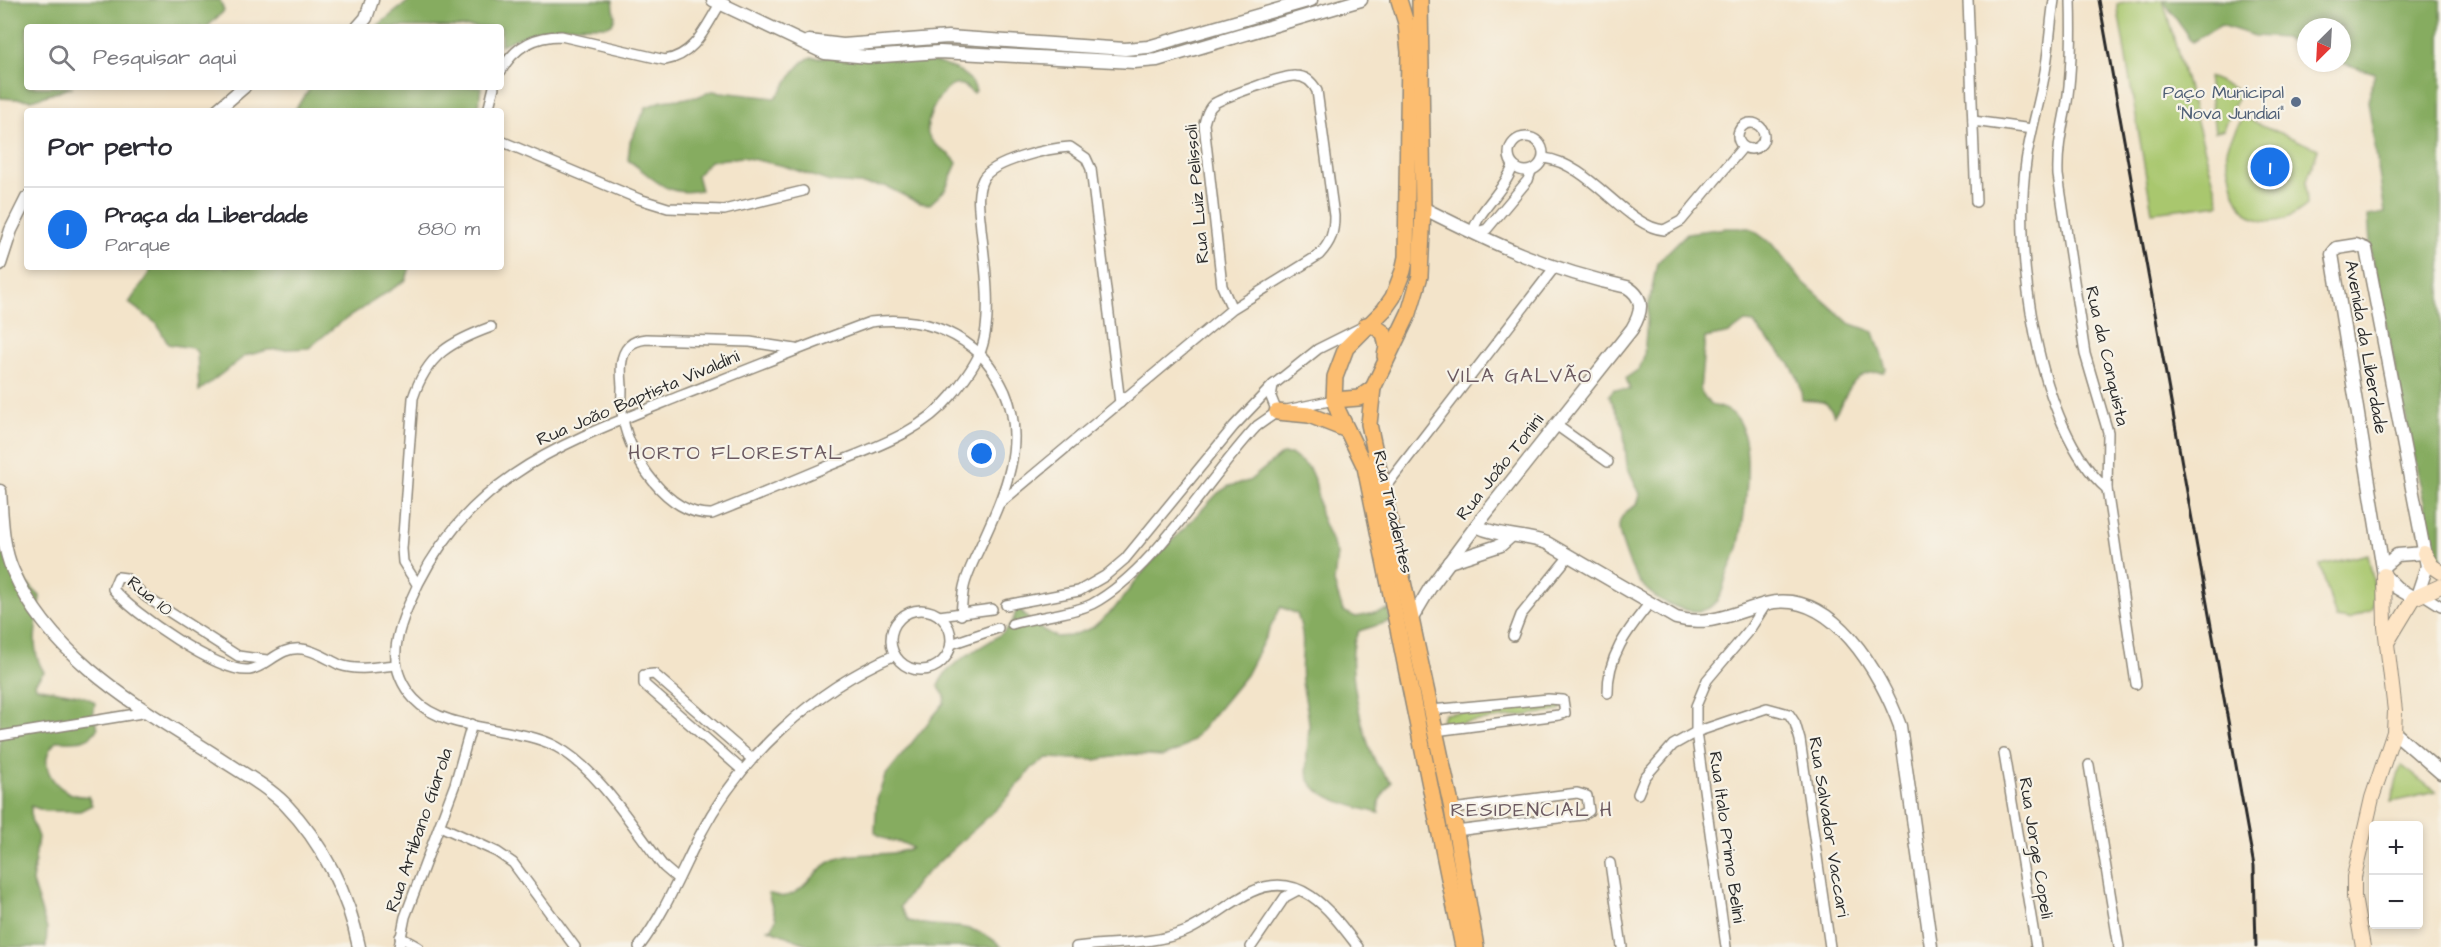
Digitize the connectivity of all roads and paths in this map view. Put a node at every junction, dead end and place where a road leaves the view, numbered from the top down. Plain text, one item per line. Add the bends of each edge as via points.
1 (372, 0) edge
2 (1311, 0) edge
3 (1361, 0) edge
4 (1399, 0) edge
5 (1968, 0) edge
6 (2054, 0) edge
7 (2071, 0) edge
8 (720, 1) edge
9 (1420, 1) edge
10 (361, 24) edge
11 (993, 39) junction
12 (799, 40) junction
13 (867, 43) junction
14 (1148, 47) junction
15 (906, 55) junction
16 (1016, 57) junction
17 (1114, 62) junction
18 (504, 67) edge
19 (240, 90) edge
20 (493, 90) edge
21 (220, 108) edge
22 (489, 108) edge
23 (1973, 121) junction
24 (2032, 129) junction
25 (504, 142) edge
26 (1743, 147) dead end
27 (1544, 158) junction
28 (1513, 166) junction
29 (1531, 171) junction
30 (803, 191) dead end
31 (1976, 202) dead end
32 (24, 204) edge
33 (1423, 208) junction
34 (1473, 233) junction
35 (0, 264) edge
36 (1554, 268) junction
37 (1232, 309) junction
38 (1366, 325) junction
39 (491, 327) dead end
40 (798, 349) junction
41 (980, 354) junction
42 (1383, 362) junction
43 (1273, 385) junction
44 (1373, 388) junction
45 (1334, 400) junction
46 (1120, 403) junction
47 (1277, 412) junction
48 (623, 419) junction
49 (1556, 425) junction
50 (1347, 430) junction
51 (1608, 462) dead end
52 (2107, 489) junction
53 (0, 491) edge
54 (1382, 491) junction
55 (1000, 504) junction
56 (1476, 526) junction
57 (1510, 537) junction
58 (2424, 553) junction
59 (1569, 556) junction
60 (1449, 562) junction
61 (2384, 571) junction
62 (2441, 572) edge
63 (417, 584) junction
64 (2441, 586) edge
65 (1404, 587) junction
66 (1430, 588) junction
67 (2418, 596) junction
68 (1649, 604) junction
69 (1766, 604) junction
70 (1006, 606) dead end
71 (2441, 606) edge
72 (992, 609) dead end
73 (962, 615) junction
74 (939, 616) junction
75 (1411, 620) junction
76 (1012, 624) dead end
77 (998, 628) dead end
78 (1513, 636) dead end
79 (2388, 641) junction
80 (951, 644) junction
81 (895, 655) junction
82 (238, 656) junction
83 (267, 660) junction
84 (395, 665) junction
85 (232, 669) junction
86 (2136, 684) dead end
87 (1608, 693) dead end
88 (1431, 710) junction
89 (148, 712) junction
90 (472, 724) junction
91 (1435, 731) junction
92 (1696, 732) junction
93 (2394, 732) junction
94 (0, 736) edge
95 (2004, 754) dead end
96 (752, 759) junction
97 (2089, 765) dead end
98 (742, 770) junction
99 (2441, 773) edge
100 (1638, 794) dead end
101 (1452, 809) junction
102 (440, 826) junction
103 (1456, 831) junction
104 (1610, 863) dead end
105 (678, 879) junction
106 (1298, 890) junction
107 (400, 942) edge
108 (359, 947) edge
109 (418, 947) edge
110 (575, 947) edge
111 (639, 947) edge
112 (1076, 947) edge
113 (1251, 947) edge
114 (1358, 947) edge
115 (1463, 947) edge
116 (1476, 947) edge
117 (1622, 947) edge
118 (1726, 947) edge
119 (1830, 947) edge
120 (1931, 947) edge
121 (2036, 947) edge
122 (2119, 947) edge
123 (2363, 947) edge

1 - 10 street
2 - 14 street
3 - 17 street via 1157,60
4 - 38 main road, Rua Tiradentes via 1409,52 1406,257 1393,297
5 - 23 street
6 - 24 street via 2045,74
7 - 52 street, Rua da Conquista via 2071,60 2057,148 2058,176 2085,354 2108,432
8 - 12 street
8 - 18 street via 690,50 679,57 665,60 546,36 517,49
9 - 33 main road, Rua Tiradentes
11 - 13 street via 948,37
11 - 14 street via 1107,48
11 - 16 street via 1002,51
12 - 13 street via 843,45
12 - 15 street via 825,53
13 - 15 street
14 - 17 street via 1129,60
15 - 16 street via 940,52
16 - 17 street
19 - 21 street
20 - 22 street
23 - 24 street
23 - 31 street
24 - 52 street via 2026,162 2023,232 2040,356 2052,397 2078,458
25 - 30 street via 668,208 724,210
26 - 27 street via 1681,221 1664,230 1647,225 1569,165
27 - 28 street via 1543,148 1536,140 1522,138 1513,143 1509,152
27 - 29 street
28 - 29 street
28 - 34 street via 1503,189 1474,223
29 - 34 street via 1528,180 1487,229
32 - 35 street
33 - 34 street, Rua João Tonini
33 - 42 main road, Rua Tiradentes via 1417,292
34 - 36 street, Rua João Tonini
36 - 49 street, Rua João Tonini via 1627,286 1635,291 1641,306 1632,328
36 - 54 street
37 - 37 street, Rua Luiz Pelissoli via 1319,255 1334,232 1317,92 1305,78 1295,76 1271,82 1216,103 1206,114 1222,286
37 - 46 street, Rua Luiz Pelissoli
38 - 42 main road via 1384,333 1387,347
38 - 43 street via 1318,349
38 - 45 main road, Rua Tiradentes via 1341,359
39 - 63 street via 440,352 419,379 413,398 402,549 403,562
40 - 41 street, Rua João Baptista Vivaldini via 870,322 893,319 943,329
40 - 48 street, Rua João Baptista Vivaldini
40 - 48 street via 750,342 636,341 628,346 621,366
41 - 46 street via 987,312 978,202 982,180 993,168 1013,160 1070,147 1086,158 1091,169
41 - 48 street via 949,399 912,430 712,514 692,512 651,478
41 - 55 street, Rua João Baptista Vivaldini via 1001,382 1014,411 1016,438
42 - 44 main road, Rua Tiradentes
43 - 47 street via 1271,397
43 - 70 street via 1125,558 1105,576 1079,591
44 - 45 main road via 1359,398
44 - 54 main road, Rua Tiradentes via 1369,424
45 - 47 street
45 - 50 main road, Rua Tiradentes
46 - 55 street, Rua Luiz Pelissoli
47 - 50 main road via 1309,415
47 - 76 street via 1245,438 1140,567 1118,588 1090,605
48 - 63 street, Rua João Baptista Vivaldini via 560,446 498,484 463,516
49 - 51 street
49 - 56 street, Rua João Tonini
50 - 115 main road, Rua Tiradentes via 1365,467
52 - 86 street, Rua da Conquista
53 - 89 street via 5,547 30,601 81,664
54 - 65 main road, Rua Tiradentes
55 - 73 street, Rua João Baptista Vivaldini via 963,588
56 - 57 street
56 - 60 street, Rua João Tonini
57 - 59 street via 1533,538
57 - 60 street via 1501,545
58 - 61 street via 2397,555
58 - 61 street, Avenida da Liberdade via 2366,249 2356,245 2337,248 2332,254
58 - 62 main road
58 - 67 street via 2426,573
59 - 68 street
59 - 78 street via 1521,615
60 - 66 street, Rua João Tonini
61 - 67 street via 2397,588
61 - 79 main road
63 - 84 street, Rua João Baptista Vivaldini via 397,632
64 - 67 main road
65 - 66 street
65 - 75 main road, Rua Tiradentes
66 - 75 street, Rua João Tonini
67 - 71 street
67 - 79 main road
68 - 69 street via 1691,622 1710,622
68 - 87 street via 1615,653 1608,671
69 - 92 street, Rua Ítalo Primo Belini via 1707,680 1696,706
69 - 120 street via 1790,601 1821,613 1837,625 1889,698 1900,726
72 - 73 street
73 - 74 street
74 - 80 street via 951,634
74 - 81 street via 920,611 901,618 893,628 891,642
75 - 88 main road, Rua Tiradentes
77 - 80 street
79 - 93 main road
80 - 81 street via 943,661 927,670 908,667
81 - 96 street via 863,669 826,693
82 - 83 street, Rua 10
82 - 85 street
82 - 85 street, Rua 10 via 146,597 126,578 118,577 114,582 113,589 136,610
83 - 84 street, Rua 10 via 288,650 303,649 343,666 361,669
83 - 85 street, Rua 10 via 258,668
84 - 90 street, Rua João Baptista Vivaldini via 404,687 417,702
88 - 91 main road, Rua Tiradentes
88 - 91 street via 1548,699 1563,700 1566,705 1565,712 1559,715
89 - 94 street
89 - 108 street via 285,803 331,868 353,918
90 - 102 street, Rua Artibano Giarola
90 - 105 street, Rua João Baptista Vivaldini via 531,736 575,759
91 - 101 main road, Rua Tiradentes
92 - 100 street via 1673,745 1645,777
92 - 118 street, Rua Ítalo Primo Belini
92 - 119 street, Rua Salvador Vaccari via 1767,708 1789,714 1796,723
93 - 99 street
93 - 123 main road via 2372,798 2354,877
95 - 121 street, Rua Jorge Copeli
96 - 98 street
96 - 98 street via 654,674 644,675 644,684
97 - 122 street
98 - 105 street via 701,832
101 - 103 main road, Rua Tiradentes
101 - 103 street via 1577,793 1587,796 1588,801 1589,811 1582,815
102 - 107 street, Rua Artibano Giarola
102 - 110 street via 513,863
103 - 116 main road, Rua Tiradentes
104 - 117 street
105 - 111 street
106 - 112 street via 1264,887 1186,931 1166,938
106 - 113 street via 1285,897
106 - 114 street via 1318,898
107 - 109 street

